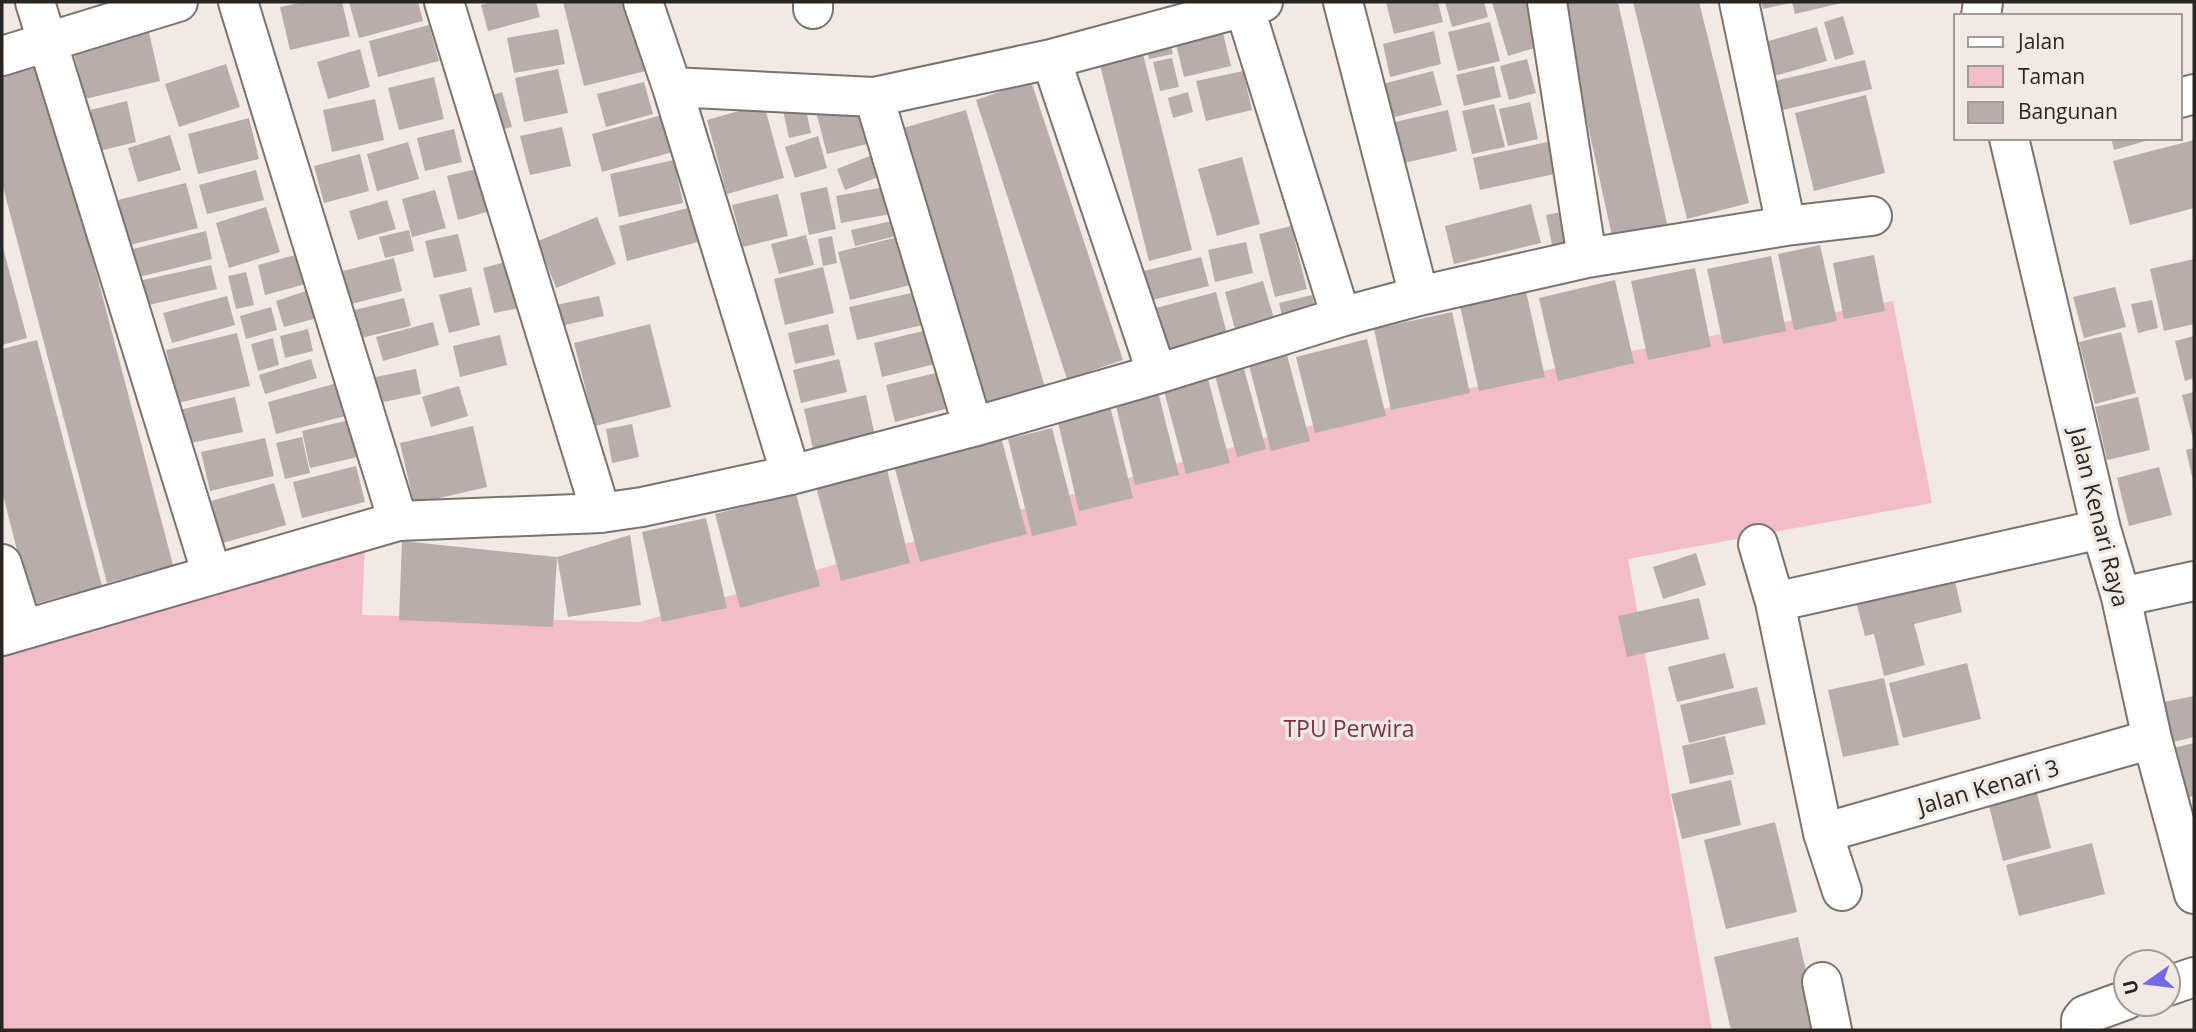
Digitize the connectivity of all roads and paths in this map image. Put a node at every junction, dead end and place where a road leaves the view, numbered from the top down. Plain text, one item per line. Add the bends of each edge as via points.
1 (12, 2) edge
2 (35, 2) edge
3 (178, 2) edge
4 (238, 2) edge
5 (444, 2) edge
6 (643, 2) edge
7 (1343, 2) edge
8 (1547, 2) edge
9 (1739, 2) edge
10 (1254, 4) edge
11 (2, 5) edge
12 (48, 41) junction
13 (2, 56) edge
14 (1051, 59) junction
15 (672, 87) junction
16 (874, 97) junction
17 (2009, 140) edge
18 (1872, 216) dead end
19 (1786, 226) junction
20 (1587, 258) junction
21 (1419, 296) junction
22 (1341, 317) junction
23 (1157, 374) junction
24 (973, 427) junction
25 (791, 475) junction
26 (601, 513) junction
27 (398, 521) junction
28 (2101, 529) junction
29 (1758, 544) dead end
30 (2, 564) edge
31 (212, 575) junction
32 (2194, 581) edge
33 (2121, 597) junction
34 (1775, 601) junction
35 (13, 633) edge
36 (2152, 739) junction
37 (1824, 833) junction
38 (1842, 891) dead end
39 (2194, 894) edge
40 (1822, 982) dead end
41 (2112, 1005) edge
42 (1832, 1030) edge
43 (2081, 1030) edge

1 - 11 street
2 - 12 street
3 - 12 street
4 - 27 street
5 - 26 street
6 - 15 street
7 - 21 street
8 - 20 street
9 - 19 street
10 - 14 street
10 - 22 street
12 - 13 street
12 - 31 street
14 - 16 street
14 - 23 street
15 - 16 street
15 - 25 street
16 - 24 street
17 - 28 street, Jalan Kenari Raya
18 - 19 street
19 - 20 street
20 - 21 street
21 - 22 street
22 - 23 street
23 - 24 street
24 - 25 street
25 - 26 street
26 - 27 street
27 - 31 street
28 - 33 street, Jalan Kenari Raya
28 - 34 street
29 - 34 street
30 - 35 street
31 - 35 street
32 - 33 street
33 - 36 street, Jalan Kenari Raya
34 - 37 street
36 - 37 street, Jalan Kenari 3
36 - 39 street, Jalan Kenari Raya
37 - 38 street
40 - 42 street
41 - 43 street via 2084,1015

